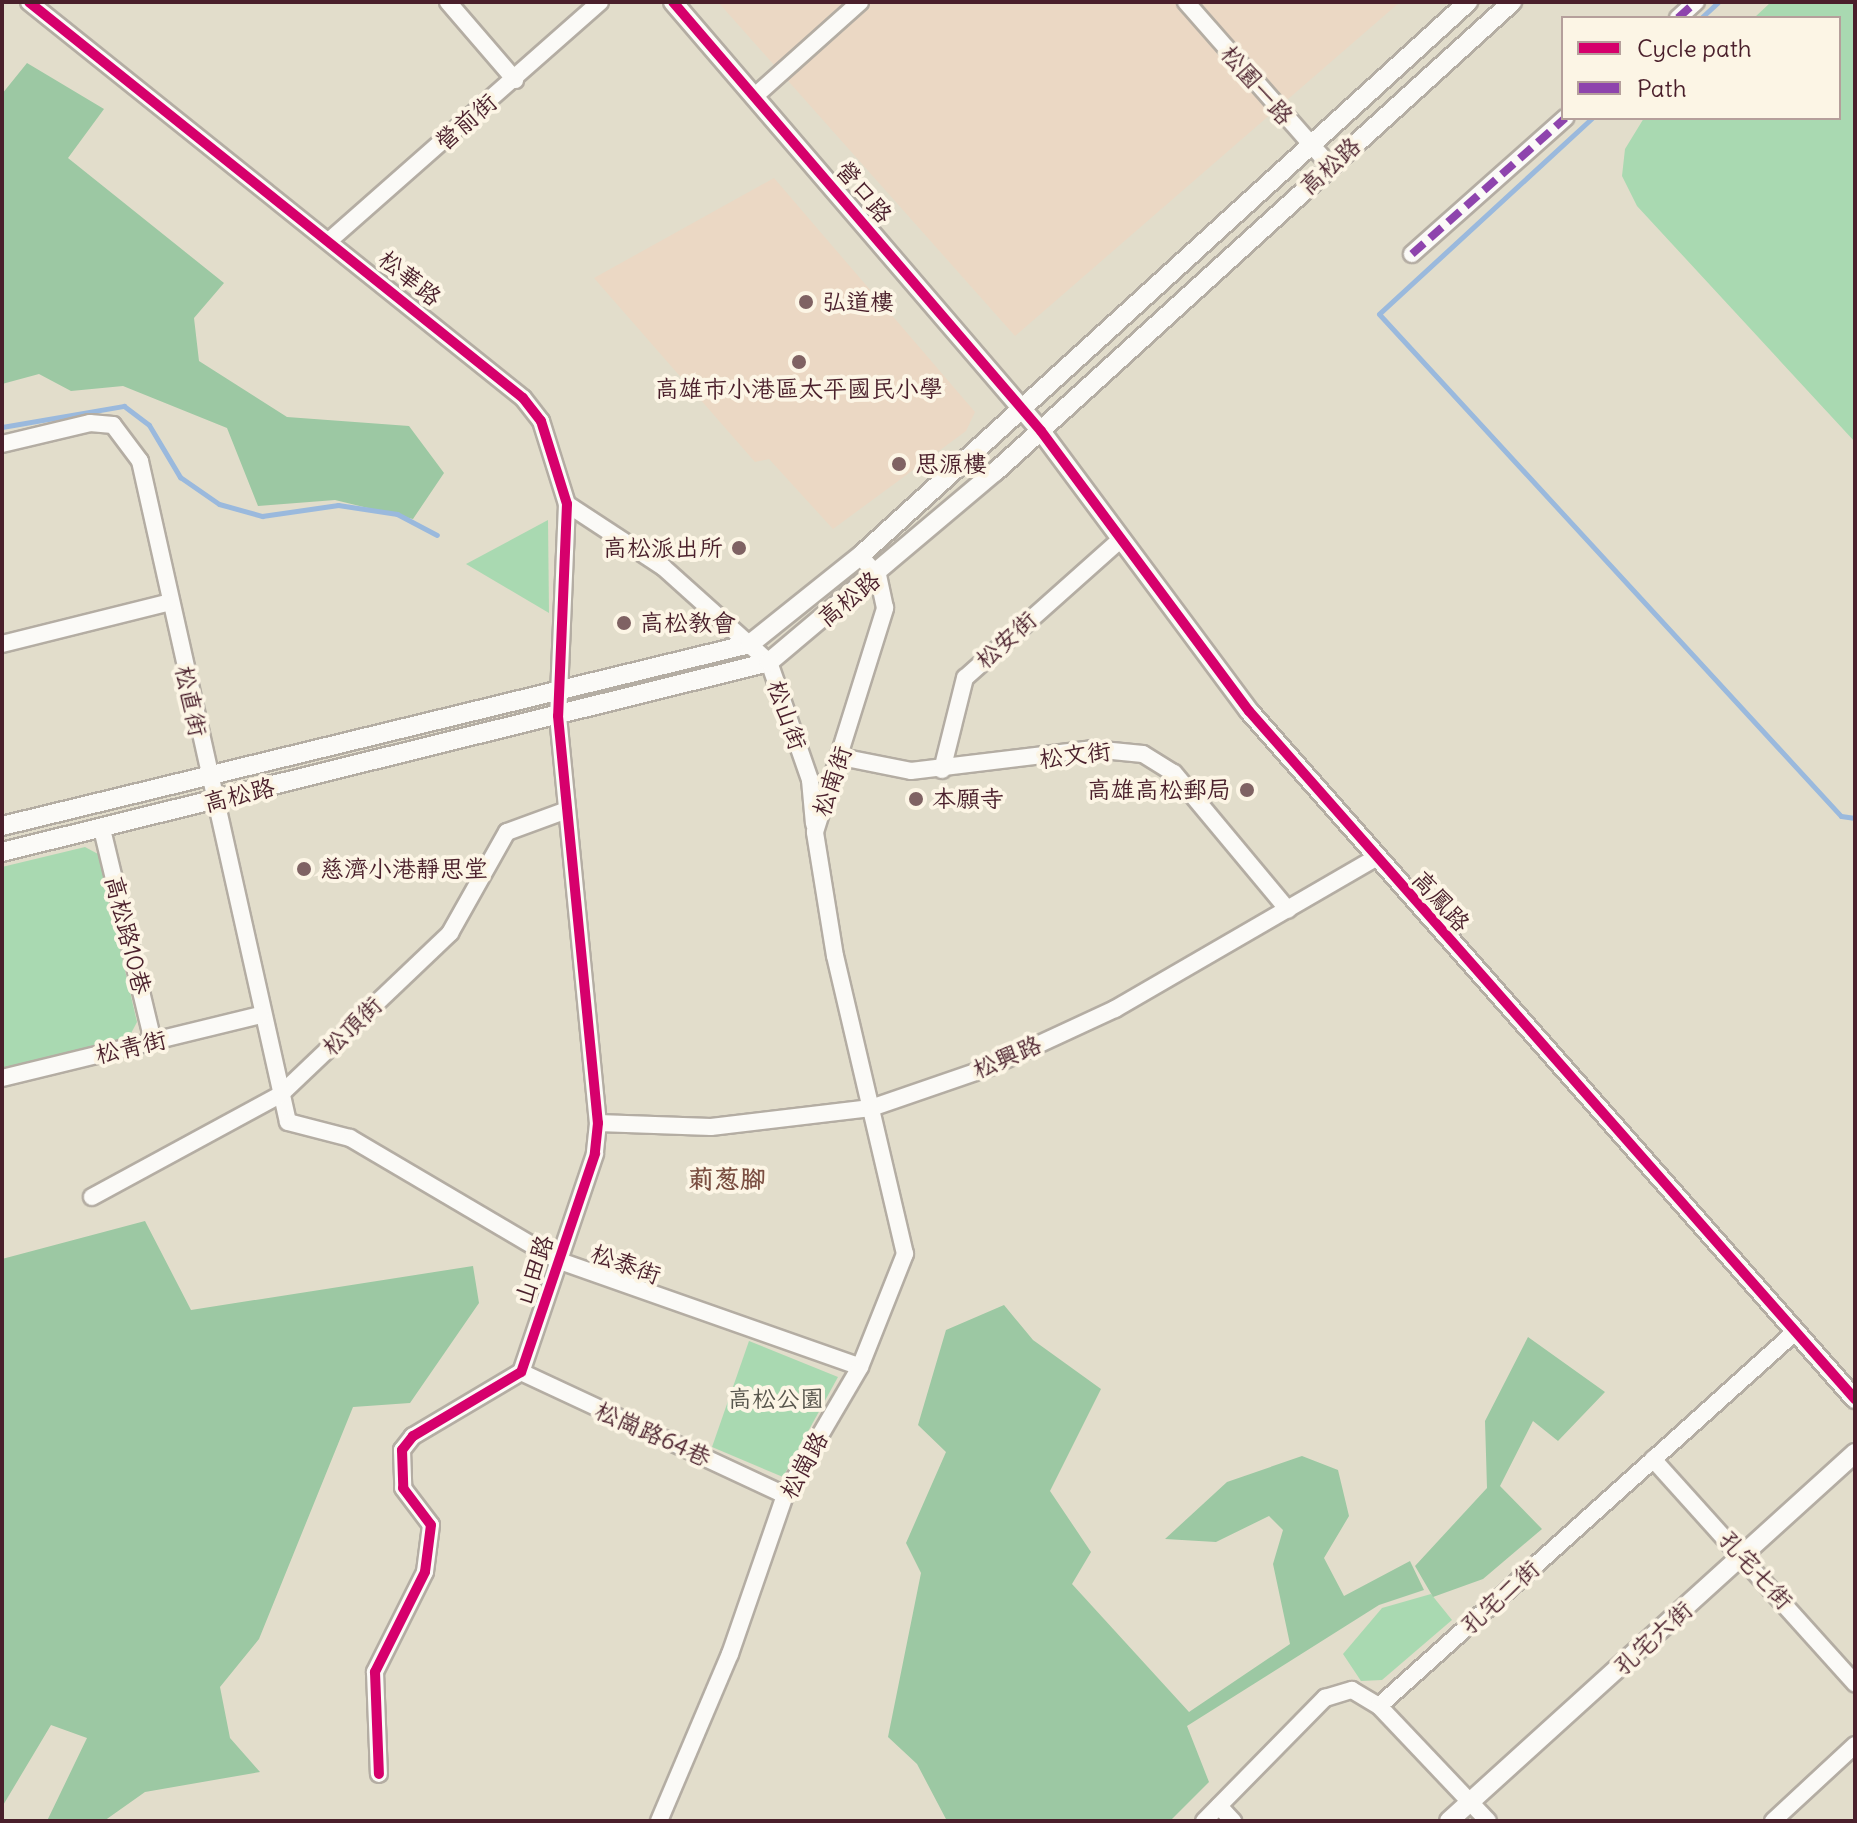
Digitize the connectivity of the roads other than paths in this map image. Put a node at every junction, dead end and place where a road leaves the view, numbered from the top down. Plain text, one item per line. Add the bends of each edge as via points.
1 (29, 2) edge
2 (448, 2) edge
3 (600, 2) edge
4 (673, 2) edge
5 (860, 2) edge
6 (1186, 2) edge
7 (1468, 2) edge
8 (1512, 2) edge
9 (1696, 2) edge
10 (1680, 16) edge
11 (515, 80) junction
12 (755, 96) junction
13 (1563, 120) edge
14 (1312, 145) junction
15 (1330, 166) junction
16 (330, 240) junction
17 (1412, 254) dead end
18 (1023, 409) junction
19 (1041, 431) junction
20 (2, 444) edge
21 (567, 504) junction
22 (1119, 541) junction
23 (860, 556) junction
24 (878, 576) junction
25 (170, 602) junction
26 (2, 644) edge
27 (750, 644) junction
28 (769, 662) junction
29 (557, 694) junction
30 (558, 716) junction
31 (841, 757) junction
32 (942, 770) junction
33 (207, 777) junction
34 (212, 802) junction
35 (564, 811) junction
36 (2, 826) edge
37 (102, 829) junction
38 (815, 832) junction
39 (2, 852) edge
40 (1375, 858) junction
41 (1288, 910) junction
42 (260, 1015) junction
43 (153, 1042) junction
44 (2, 1078) edge
45 (280, 1095) junction
46 (871, 1108) junction
47 (598, 1123) junction
48 (92, 1197) dead end
49 (557, 1260) junction
50 (1795, 1332) junction
51 (860, 1367) junction
52 (521, 1372) junction
53 (1855, 1399) edge
54 (1855, 1453) edge
55 (1653, 1459) junction
56 (785, 1495) junction
57 (1744, 1555) junction
58 (1855, 1683) edge
59 (1379, 1706) junction
60 (1855, 1745) edge
61 (379, 1774) dead end
62 (1471, 1802) junction
63 (1219, 1806) junction
64 (660, 1820) edge
65 (1204, 1821) edge
66 (1233, 1821) edge
67 (1449, 1821) edge
68 (1488, 1821) edge
69 (1773, 1821) edge

1 - 16 street, 松華路
2 - 11 street
3 - 11 street, 營前街
4 - 12 street, 營口路
5 - 12 street
6 - 14 street, 松園一路
7 - 14 street, 高松路
8 - 15 street, 高松路
9 - 10 street
11 - 16 street, 營前街
12 - 18 street, 營口路
13 - 17 street
14 - 15 street, 松園一路
14 - 18 street, 高松路
15 - 19 street, 高松路
16 - 21 street, 松華路 via 523,398 541,421
18 - 19 street, 高鳳路
18 - 23 street, 高松路
19 - 22 street, 高鳳路
19 - 24 street, 高松路
20 - 25 street, 松直街 via 113,425 140,461
21 - 27 street, 松山街 via 663,567
21 - 29 street, 松華路
22 - 32 street, 松安街 via 965,678
22 - 40 street, 高鳳路 via 1195,644
23 - 24 street
23 - 27 street, 高松路
24 - 28 street, 高松路
24 - 31 street, 松南街 via 885,608
25 - 26 street
25 - 33 street, 松直街
27 - 28 street, 松山街
27 - 29 street, 高松路
28 - 30 street, 高松路
28 - 38 street, 松山街 via 810,780
29 - 30 street, 山田路
29 - 33 street, 高松路
30 - 34 street, 高松路
30 - 35 street, 山田路
31 - 32 street, 松文街
31 - 38 street, 松南街
32 - 41 street, 松文街 via 1092,749 1159,759
33 - 34 street, 松直街
33 - 36 street, 高松路
34 - 37 street, 高松路
34 - 42 street, 松直街
35 - 45 street, 松頂街 via 507,832 450,933
35 - 47 street, 山田路
37 - 39 street, 高松路
37 - 43 street, 高松路10巷
38 - 46 street, 松南街
40 - 41 street, 松興路
40 - 50 street, 高鳳路
41 - 46 street, 松興路 via 1115,1009 990,1067
42 - 43 street, 松青街
42 - 45 street, 松直街
43 - 44 street, 松青街
45 - 48 street, 松頂街
45 - 49 street, 松泰街 via 288,1122 350,1138
46 - 47 street, 松興路 via 711,1127
46 - 51 street, 松崗路 via 905,1254
47 - 49 street, 山田路 via 588,1179
49 - 51 street, 松泰街
49 - 52 street, 山田路
50 - 53 street, 高鳳路
50 - 55 street, 孔宅二街
51 - 56 street, 松崗路
52 - 56 street, 松崗路64巷
52 - 61 street via 413,1436 402,1450 403,1488 431,1525 425,1572 375,1672
54 - 57 street, 孔宅六街
55 - 57 street, 孔宅七街
55 - 59 street, 孔宅二街
56 - 64 street, 松崗路 via 730,1654
57 - 58 street, 孔宅七街
57 - 62 street, 孔宅六街
59 - 62 street
59 - 63 street via 1352,1690 1325,1698
60 - 69 street
62 - 67 street, 孔宅六街
62 - 68 street
63 - 65 street
63 - 66 street

